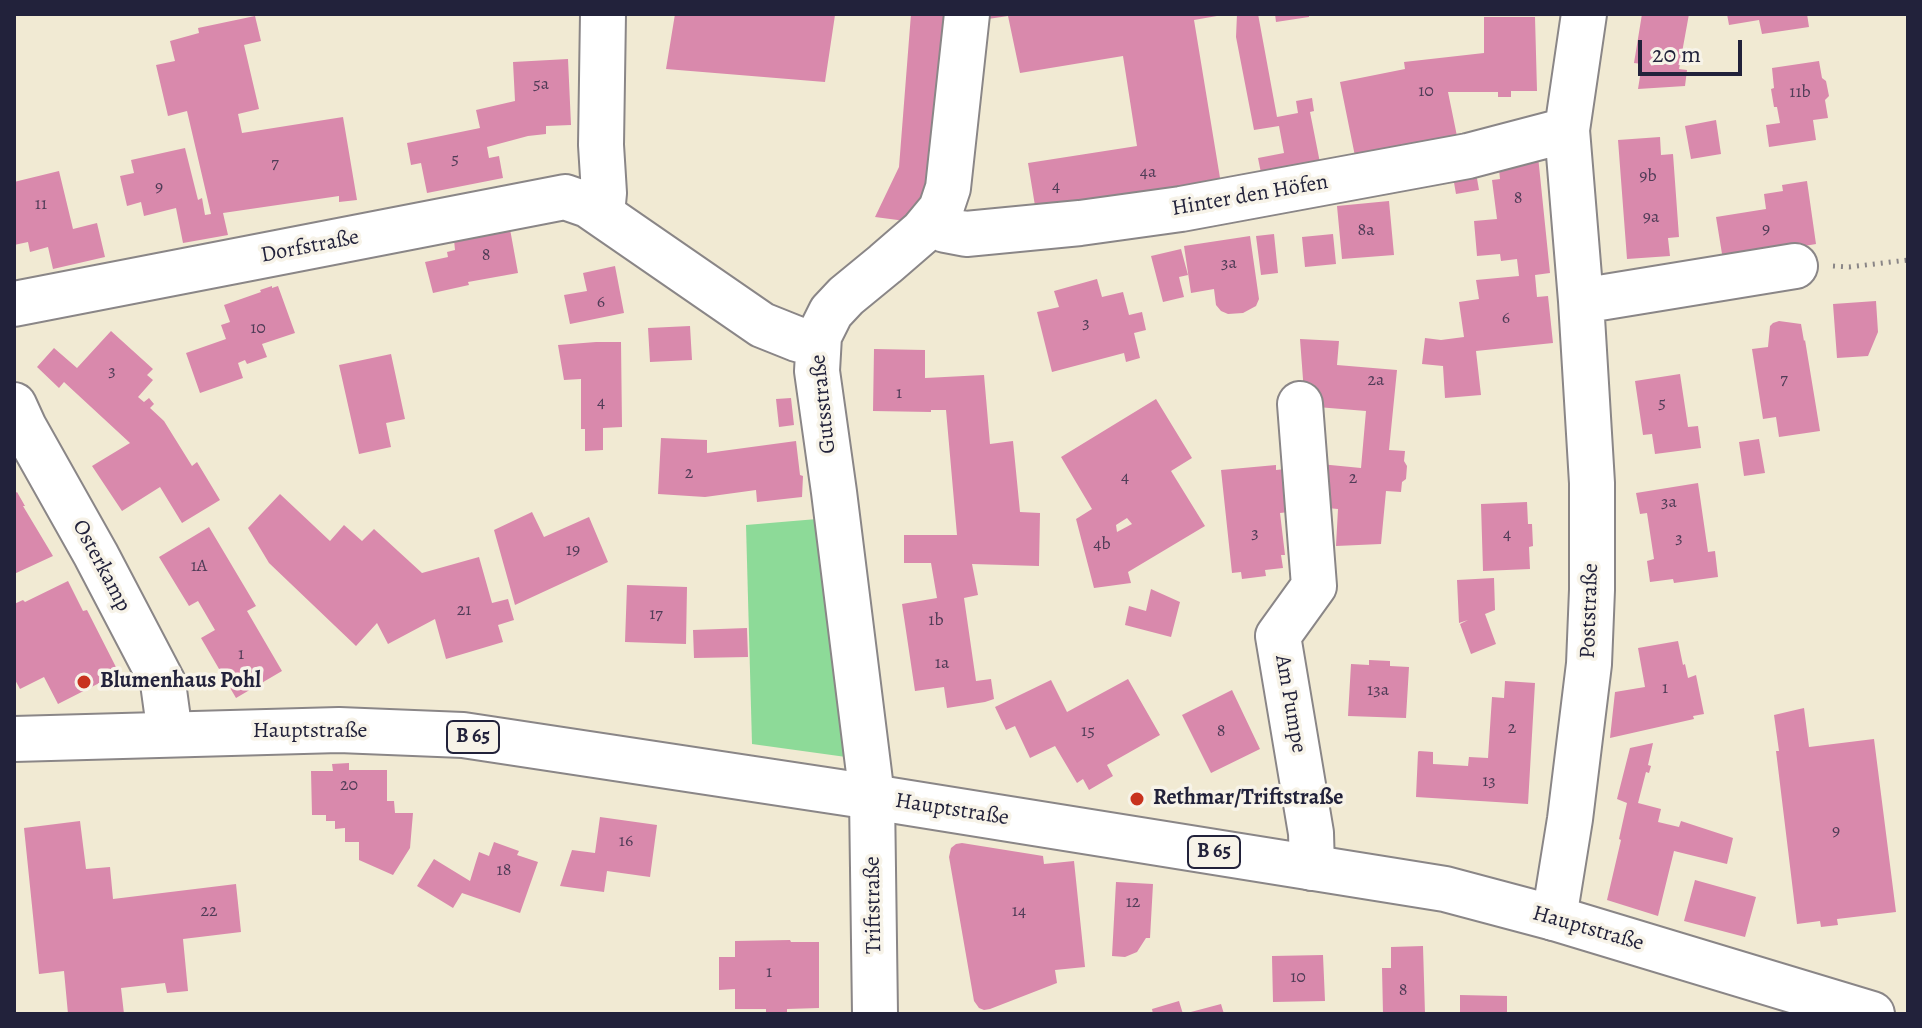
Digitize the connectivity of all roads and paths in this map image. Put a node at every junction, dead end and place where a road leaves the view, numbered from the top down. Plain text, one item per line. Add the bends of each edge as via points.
1 (603, 14) edge
2 (967, 14) edge
3 (1584, 14) edge
4 (1567, 130) junction
5 (602, 214) junction
6 (931, 221) junction
7 (1908, 260) edge
8 (1795, 266) joint
9 (1581, 301) junction
10 (14, 304) edge
11 (818, 345) junction
12 (1300, 404) dead end
13 (14, 405) edge
14 (170, 734) junction
15 (14, 739) edge
16 (872, 797) junction
17 (1312, 868) junction
18 (1554, 918) junction
19 (875, 1014) edge
20 (1872, 1014) edge

1 - 5 street
2 - 6 street, Gutsstraße via 948,188
3 - 4 street, Poststraße
4 - 6 street, Hinter den Höfen via 1468,156 1181,209 966,234
4 - 9 street, Poststraße
5 - 10 street, Dorfstraße via 565,197
5 - 11 street, Dorfstraße via 762,325
6 - 11 street, Gutsstraße via 831,312
7 - 8 path
8 - 9 street
9 - 18 street, Poststraße via 1592,483 1589,664
11 - 16 street, Gutsstraße via 817,371
12 - 17 street, Am Pumpe via 1314,586 1278,636 1311,833
13 - 14 street, Osterkamp via 163,683
14 - 15 street, Hauptstraße / B 65
14 - 16 street, Hauptstraße / B 65 via 339,730 463,735
16 - 17 street, Hauptstraße / B 65
16 - 19 street, Triftstraße
17 - 18 street, Hauptstraße / B 65 via 1445,889
18 - 20 street, Hauptstraße / B 65

